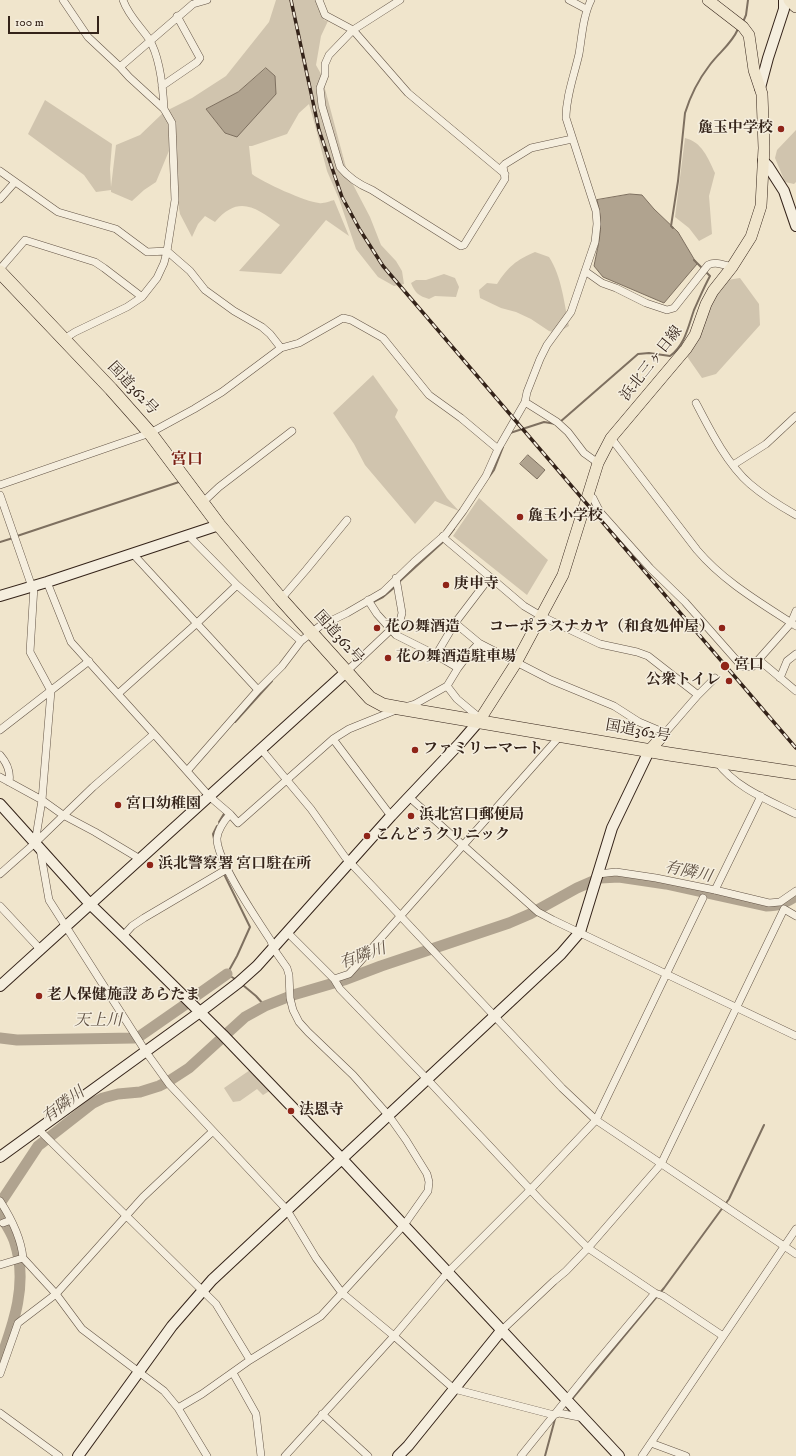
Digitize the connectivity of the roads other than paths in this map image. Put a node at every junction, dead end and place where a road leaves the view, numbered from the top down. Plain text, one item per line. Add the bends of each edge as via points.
1 (63, 0) edge
2 (124, 0) edge
3 (207, 0) edge
4 (319, 0) edge
5 (400, 0) edge
6 (569, 0) edge
7 (591, 0) edge
8 (708, 0) edge
9 (784, 0) edge
10 (790, 0) edge
11 (796, 6) edge
12 (586, 9) junction
13 (177, 16) junction
14 (353, 30) junction
15 (150, 41) junction
16 (120, 67) junction
17 (162, 86) junction
18 (760, 88) junction
19 (164, 109) junction
20 (572, 139) junction
21 (763, 161) junction
22 (0, 171) edge
23 (505, 174) junction
24 (15, 182) junction
25 (0, 199) edge
26 (796, 226) edge
27 (167, 251) junction
28 (732, 267) junction
29 (0, 270) edge
30 (585, 270) junction
31 (142, 297) junction
32 (64, 339) junction
33 (281, 348) junction
34 (525, 402) junction
35 (696, 403) dead end
36 (796, 416) edge
37 (292, 431) dead end
38 (150, 433) junction
39 (611, 438) junction
40 (498, 448) junction
41 (598, 463) junction
42 (733, 465) junction
43 (0, 485) edge
44 (588, 494) junction
45 (0, 495) edge
46 (202, 503) junction
47 (796, 515) edge
48 (346, 520) dead end
49 (220, 525) junction
50 (189, 536) junction
51 (444, 538) junction
52 (133, 554) junction
53 (490, 577) junction
54 (396, 578) junction
55 (47, 582) junction
56 (237, 585) junction
57 (33, 586) junction
58 (0, 596) edge
59 (281, 599) junction
60 (368, 600) junction
61 (796, 612) edge
62 (542, 616) junction
63 (456, 623) junction
64 (196, 624) junction
65 (793, 624) edge
66 (391, 630) junction
67 (311, 632) junction
68 (300, 641) junction
69 (479, 643) junction
70 (796, 654) edge
71 (436, 655) junction
72 (759, 660) junction
73 (89, 661) junction
74 (516, 663) junction
75 (458, 668) junction
76 (346, 672) junction
77 (715, 678) dead end
78 (780, 678) junction
79 (447, 686) junction
80 (258, 690) junction
81 (51, 691) junction
82 (796, 691) edge
83 (119, 693) junction
84 (698, 695) junction
85 (399, 708) junction
86 (480, 720) junction
87 (0, 730) edge
88 (665, 733) junction
89 (154, 734) junction
90 (560, 736) junction
91 (333, 739) junction
92 (261, 749) junction
93 (649, 751) junction
94 (0, 755) edge
95 (717, 761) junction
96 (187, 772) junction
97 (796, 773) edge
98 (0, 777) edge
99 (288, 780) junction
100 (9, 782) junction
101 (209, 796) junction
102 (761, 796) junction
103 (409, 797) junction
104 (42, 800) junction
105 (0, 804) edge
106 (230, 814) junction
107 (796, 814) edge
108 (63, 815) junction
109 (391, 816) junction
110 (37, 846) junction
111 (464, 846) junction
112 (140, 859) junction
113 (350, 862) junction
114 (227, 870) junction
115 (0, 874) edge
116 (597, 877) junction
117 (715, 890) junction
118 (796, 891) edge
119 (703, 898) dead end
120 (90, 904) junction
121 (0, 906) edge
122 (782, 906) junction
123 (401, 916) junction
124 (796, 916) edge
125 (65, 927) junction
126 (287, 932) junction
127 (580, 932) junction
128 (123, 936) junction
129 (273, 948) junction
130 (40, 949) junction
131 (666, 974) junction
132 (334, 979) junction
133 (0, 986) edge
134 (736, 1008) junction
135 (200, 1012) junction
136 (494, 1016) junction
137 (796, 1036) edge
138 (146, 1052) junction
139 (427, 1079) junction
140 (389, 1116) junction
141 (596, 1120) junction
142 (40, 1132) junction
143 (212, 1132) junction
144 (0, 1157) edge
145 (342, 1159) junction
146 (660, 1164) junction
147 (531, 1189) junction
148 (1, 1203) edge
149 (287, 1210) junction
150 (126, 1216) junction
151 (404, 1225) junction
152 (796, 1229) edge
153 (785, 1247) junction
154 (588, 1248) junction
155 (796, 1254) edge
156 (23, 1258) junction
157 (0, 1264) edge
158 (448, 1272) junction
159 (202, 1290) junction
160 (342, 1293) junction
161 (56, 1294) junction
162 (658, 1294) junction
163 (501, 1331) junction
164 (394, 1336) junction
165 (723, 1336) junction
166 (250, 1360) junction
167 (139, 1373) junction
168 (233, 1373) junction
169 (0, 1374) edge
170 (454, 1389) junction
171 (567, 1400) junction
172 (178, 1408) junction
173 (0, 1413) edge
174 (322, 1414) junction
175 (558, 1414) junction
176 (584, 1418) junction
177 (651, 1443) junction
178 (59, 1456) edge
179 (78, 1456) edge
180 (207, 1456) edge
181 (261, 1456) edge
182 (285, 1456) edge
183 (368, 1456) edge
184 (398, 1456) edge
185 (520, 1456) edge
186 (619, 1456) edge
187 (642, 1456) edge
188 (686, 1456) edge

1 - 16 street via 88,36
2 - 15 street via 126,8
3 - 13 street via 193,4
4 - 14 street via 325,15
5 - 14 street
6 - 12 street
7 - 12 street
8 - 18 main road, 浜北三ヶ日線 via 748,32 754,70
9 - 18 street via 784,8
10 - 11 highway
12 - 20 street via 566,104 566,118
13 - 15 street
13 - 17 street via 200,58
14 - 23 street via 408,93
14 - 23 street via 329,55 320,88 322,106 340,167 344,172 362,186 461,246 505,179
15 - 16 street
15 - 17 street
16 - 19 street
17 - 19 street
18 - 21 main road, 浜北三ヶ日線
19 - 27 street via 172,123 175,200
20 - 23 street via 531,148 505,164
20 - 30 street via 596,211 595,242
21 - 26 street via 784,191
21 - 28 main road, 浜北三ヶ日線 via 761,206 750,237
22 - 24 street
24 - 25 street
24 - 27 street via 58,212 116,229 147,252
27 - 31 street via 157,278
27 - 33 street via 190,271 205,290 234,312 262,327
28 - 30 street via 712,263 706,267 674,308 667,310 602,284
28 - 39 main road, 浜北三ヶ日線 via 713,291 695,335 686,349
29 - 31 street via 25,240 95,262
29 - 32 highway, 国道362号
30 - 34 street via 571,312 547,345 529,386
31 - 32 street
32 - 38 highway, 国道362号
33 - 38 street via 222,392
33 - 40 street via 299,343 343,318 351,320 383,338 429,395
34 - 40 street
34 - 41 street via 559,424 584,453
35 - 42 street
36 - 42 street via 766,444
37 - 46 street
38 - 43 street
38 - 46 highway, 国道362号
39 - 41 main road, 浜北三ヶ日線
39 - 65 street via 709,564 751,597
40 - 51 street via 486,476
41 - 44 main road, 浜北三ヶ日線
42 - 47 street via 750,484
44 - 62 main road, 浜北三ヶ日線 via 563,575
44 - 72 street via 600,512 650,568 685,602 738,662 744,667 752,667
45 - 57 street
46 - 49 highway, 国道362号
48 - 59 street
49 - 50 street
49 - 59 highway, 国道362号
50 - 52 street
50 - 56 street
51 - 53 street
51 - 54 street
52 - 55 street
52 - 64 street
53 - 62 street via 524,606
53 - 63 street
54 - 60 street via 383,592
54 - 66 street via 402,617
55 - 57 street
55 - 73 street via 71,642
56 - 64 street
56 - 68 street
57 - 58 street
57 - 81 street via 30,652
59 - 67 highway, 国道362号
60 - 66 street
60 - 67 street
61 - 65 street
62 - 74 main road, 浜北三ヶ日線
62 - 84 street via 600,644 648,656
63 - 69 street
63 - 71 street
64 - 80 street
64 - 83 street
65 - 72 street
66 - 71 street
66 - 76 street
67 - 68 street
67 - 76 highway, 国道362号
68 - 80 street via 282,666
69 - 74 street
69 - 75 street
70 - 78 street via 787,661
71 - 75 street
72 - 78 street
73 - 81 street
73 - 83 street
74 - 86 main road, 浜北三ヶ日線
74 - 88 street via 614,706 639,722
75 - 79 street
76 - 85 highway, 国道362号 via 370,698
76 - 92 street
77 - 84 street
78 - 82 street
79 - 85 street via 416,704
79 - 86 street
80 - 96 street
81 - 87 street
81 - 104 street
83 - 89 street
84 - 88 street
85 - 86 highway, 国道362号
85 - 91 street via 349,729
86 - 90 highway, 国道362号
86 - 103 street
88 - 93 main road
89 - 96 street
89 - 108 street
90 - 93 highway, 国道362号
90 - 111 street
91 - 99 street
91 - 109 street
92 - 99 street
92 - 101 street
93 - 95 highway, 国道362号
93 - 116 street via 612,828
94 - 100 street via 8,767
95 - 97 highway, 国道362号
95 - 102 street via 721,768 747,789
96 - 101 street
98 - 100 street
99 - 106 street via 238,823
99 - 113 street
100 - 104 street
101 - 106 street
101 - 112 street
102 - 107 street
102 - 117 street
103 - 109 street
103 - 111 street
104 - 108 street
104 - 110 street
105 - 110 street
106 - 114 street via 222,823 217,838
108 - 110 street
108 - 112 street
109 - 113 street
110 - 115 street
110 - 120 street
110 - 125 street via 49,900
111 - 123 street
111 - 127 street via 537,910
112 - 120 street
113 - 123 street
113 - 126 street
114 - 128 street via 144,918
114 - 129 street
116 - 117 street via 616,872
116 - 127 street
117 - 122 street
118 - 122 street
119 - 131 street
120 - 125 street
120 - 128 street
121 - 130 street
122 - 124 street
122 - 134 street
123 - 132 street via 349,974
123 - 136 street
125 - 130 street
125 - 138 street
126 - 129 street
126 - 132 street
127 - 131 street
127 - 136 street via 561,954
128 - 135 street
129 - 135 street via 238,983
129 - 140 street via 290,976 290,997 299,1022 353,1075
130 - 133 street
131 - 134 street
131 - 141 street
132 - 139 street via 340,989
134 - 137 street
134 - 146 street
135 - 138 street
135 - 145 street
136 - 139 street
136 - 141 street
138 - 142 street
138 - 143 street via 167,1082
139 - 140 street
139 - 147 street
140 - 145 street
140 - 151 street via 427,1174 429,1182 428,1191
141 - 146 street
141 - 147 street
142 - 144 street
142 - 150 street
143 - 149 street
143 - 150 street
145 - 149 street
145 - 151 street
146 - 153 street
146 - 154 street
147 - 154 street
147 - 158 street
148 - 156 street via 22,1248
149 - 159 street
149 - 160 street via 316,1258
150 - 159 street
150 - 161 street
151 - 158 street
151 - 160 street
152 - 153 street
153 - 155 street
153 - 165 street
154 - 162 street
154 - 163 street
156 - 157 street
156 - 161 street
158 - 163 street
158 - 164 street
159 - 166 street via 216,1304
159 - 167 street via 172,1326
160 - 164 street
160 - 166 street via 321,1316
161 - 167 street via 82,1329
161 - 169 street via 18,1323
162 - 165 street
162 - 171 street
163 - 170 street
163 - 171 street
164 - 170 street
164 - 174 street
165 - 177 street
166 - 168 street
167 - 172 street via 164,1392
167 - 179 street
168 - 172 street
168 - 181 street via 256,1414
170 - 175 street
170 - 184 street
171 - 175 street
171 - 176 street
172 - 180 street
173 - 178 street
174 - 182 street
174 - 183 street
175 - 176 street
175 - 185 street
176 - 186 street
177 - 187 street
177 - 188 street

